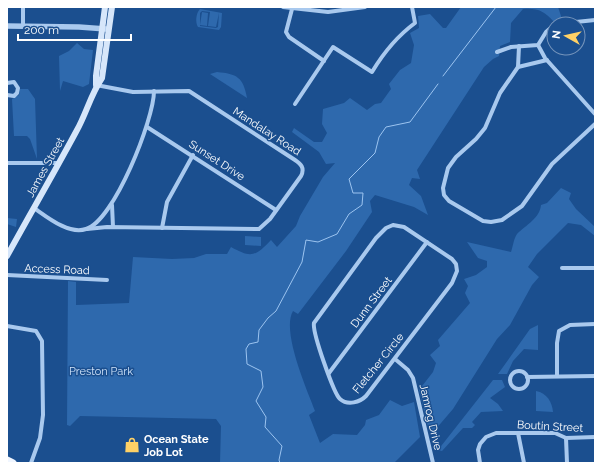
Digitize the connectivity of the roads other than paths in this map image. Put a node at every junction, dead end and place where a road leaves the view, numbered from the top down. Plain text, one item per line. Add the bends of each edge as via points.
1 (23, 7) edge
2 (105, 7) edge
3 (112, 7) edge
4 (283, 7) edge
5 (365, 7) edge
6 (412, 7) edge
7 (292, 9) junction
8 (7, 26) edge
9 (23, 26) junction
10 (105, 29) junction
11 (546, 32) edge
12 (538, 45) junction
13 (519, 46) junction
14 (497, 52) dead end
15 (547, 60) junction
16 (324, 61) junction
17 (518, 67) junction
18 (7, 83) edge
19 (96, 86) junction
20 (154, 91) junction
21 (7, 95) edge
22 (295, 104) dead end
23 (595, 114) edge
24 (595, 124) edge
25 (147, 126) junction
26 (193, 155) junction
27 (7, 163) edge
28 (59, 163) junction
29 (113, 202) junction
30 (34, 208) junction
31 (276, 210) junction
32 (113, 227) junction
33 (162, 228) junction
34 (87, 229) junction
35 (427, 242) junction
36 (7, 256) edge
37 (562, 268) dead end
38 (595, 268) edge
39 (7, 275) edge
40 (107, 280) dead end
41 (595, 324) edge
42 (7, 326) edge
43 (395, 359) junction
44 (329, 373) junction
45 (557, 375) junction
46 (595, 376) edge
47 (527, 377) junction
48 (518, 433) junction
49 (595, 437) edge
50 (566, 438) junction
51 (7, 460) edge
52 (13, 463) edge
53 (31, 463) edge
54 (433, 463) edge
55 (480, 463) edge
56 (524, 463) edge
57 (567, 463) edge

1 - 9 street
2 - 10 main road, James Street
3 - 10 main road, James Street
4 - 7 street
5 - 7 street via 328,12
6 - 16 street via 415,23 400,34 385,51 372,72 333,47
7 - 16 street via 286,32 289,37
8 - 9 street
9 - 10 street
10 - 19 main road, James Street via 104,70
11 - 12 street
12 - 13 street
12 - 15 street
13 - 14 street
13 - 17 street
15 - 17 street
15 - 23 street
16 - 22 street
17 - 24 street via 500,93 482,132 450,165 443,190 454,205 486,222 506,217 522,206 552,164
18 - 21 street via 14,82 18,88 14,96
19 - 20 street, Mandalay Road via 133,92
19 - 28 main road, James Street via 87,111
20 - 25 street via 154,103
20 - 31 street, Mandalay Road via 186,90 194,93 301,165 301,176
25 - 26 street, Sunset Drive
25 - 29 street
26 - 31 street, Sunset Drive
26 - 33 street via 167,202
27 - 28 street
28 - 30 main road, James Street
29 - 32 street
29 - 34 street via 102,218
30 - 34 street, Mandalay Road via 66,227
30 - 36 main road, James Street
31 - 33 street, Mandalay Road via 259,229
32 - 33 street, Mandalay Road
32 - 34 street, Mandalay Road
35 - 43 street, Fletcher Circle via 454,261 456,274
35 - 44 street, Dunn Street
35 - 44 street, Fletcher Circle via 402,226 393,225 386,228 317,316 313,330
37 - 38 street
39 - 40 street, Access Road
41 - 45 street via 570,325 559,331
42 - 53 street via 34,330 42,341 43,415 40,438
43 - 44 street, Fletcher Circle via 366,396 356,402 344,402 339,398
43 - 54 street, Jamrog Drive via 413,378
45 - 46 street
45 - 47 street
47 - 47 street via 527,384 522,388 516,388 511,384 511,378 515,373 521,372
48 - 50 street, Boutin Street via 555,433
48 - 55 street, Boutin Street via 496,433 486,437 478,447
48 - 56 street
49 - 50 street, Boutin Street
50 - 57 street
51 - 52 main road

